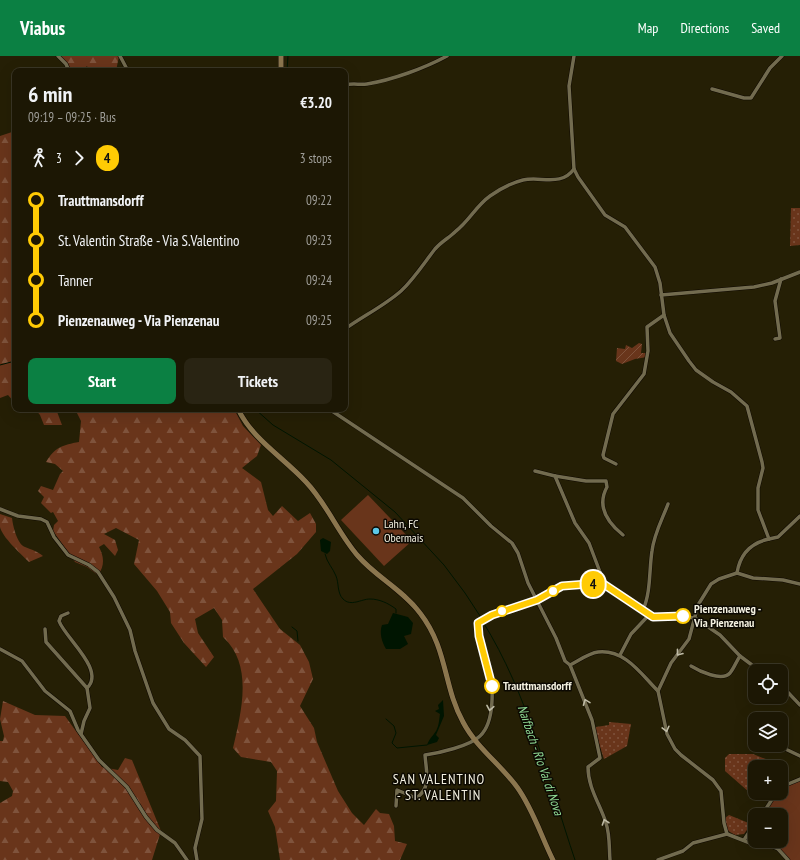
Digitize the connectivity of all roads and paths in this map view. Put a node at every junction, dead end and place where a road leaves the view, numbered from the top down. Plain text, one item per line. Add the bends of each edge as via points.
1 (58, 56) edge
2 (120, 56) edge
3 (281, 56) edge
4 (447, 56) edge
5 (574, 56) edge
6 (782, 56) edge
7 (68, 68) edge
8 (126, 68) edge
9 (281, 68) edge
10 (348, 84) edge
11 (712, 89) dead end
12 (574, 169) junction
13 (800, 272) edge
14 (781, 279) junction
15 (661, 295) junction
16 (664, 315) junction
17 (348, 327) edge
18 (775, 339) dead end
19 (240, 412) edge
20 (335, 412) edge
21 (616, 464) dead end
22 (535, 470) dead end
23 (555, 476) junction
24 (668, 504) dead end
25 (0, 509) edge
26 (800, 516) edge
27 (623, 535) dead end
28 (769, 539) junction
29 (737, 572) junction
30 (602, 583) junction
31 (800, 584) edge
32 (537, 600) junction
33 (643, 610) junction
34 (68, 613) dead end
35 (649, 615) junction
36 (695, 618) junction
37 (45, 629) dead end
38 (0, 649) edge
39 (620, 655) junction
40 (740, 656) junction
41 (751, 664) edge
42 (570, 665) junction
43 (691, 666) dead end
44 (87, 688) junction
45 (658, 691) junction
46 (788, 693) edge
47 (800, 706) edge
48 (81, 734) junction
49 (474, 740) junction
50 (788, 750) edge
51 (800, 756) edge
52 (800, 779) edge
53 (788, 784) edge
54 (396, 806) dead end
55 (727, 834) junction
56 (748, 834) edge
57 (744, 840) junction
58 (187, 860) edge
59 (197, 860) edge
60 (553, 860) edge
61 (610, 860) edge
62 (658, 860) edge
63 (788, 860) edge

1 - 7 street
2 - 8 street
3 - 9 main road
4 - 10 street via 386,79 366,84
5 - 12 street via 569,86
6 - 11 street via 770,68 751,98
12 - 15 street via 605,215 626,227 655,267
12 - 17 street via 561,179 525,180 510,184 490,197 436,248 400,292
13 - 14 street
14 - 15 street via 754,287
14 - 18 street via 775,301 780,338
15 - 16 street
16 - 21 street via 647,327 648,351 644,374 613,414 604,458
16 - 28 street via 673,338 696,370 731,392 747,406 763,468 758,488 758,510
19 - 49 main road via 255,435 312,488 357,555 419,611 435,635 460,716
20 - 32 street via 464,498 490,526 512,543
22 - 23 street
23 - 27 street via 606,481 604,513 609,523
23 - 30 street via 575,523 589,543
24 - 33 street via 656,531 647,601
25 - 59 street via 18,516 41,518 47,522 54,537 68,555 94,568 114,597 130,630 153,703 168,729 185,740 200,756 202,819 195,848
26 - 28 street via 778,537
28 - 29 street via 750,546
29 - 31 street via 753,578
29 - 36 street via 711,584 702,597
30 - 32 street via 562,586
30 - 33 street
32 - 42 street via 565,661
32 -> 49 street via 485,618 477,626 493,693 486,729
33 - 35 street
34 - 44 street via 61,616 59,621 83,654 93,675
35 - 36 street
35 - 39 street via 631,634
36 - 40 street via 720,635
36 -> 45 street via 689,639 671,663
37 - 44 street via 46,642
38 - 48 street via 22,661 45,691 70,711
39 - 42 street via 598,652
39 - 45 street
40 - 41 street
40 - 43 street via 725,676 709,675
61 -> 42 street via 608,831 591,788 588,772 588,767 598,760 600,754 592,720
44 - 48 street via 90,708
45 -> 55 street via 667,734 675,749 713,780 721,791
46 - 47 street
48 - 58 street via 107,770 129,790 146,817 157,830 175,843
49 - 54 street via 425,755 428,785 416,798 397,790
49 - 60 main road via 521,793
50 - 51 street
52 - 53 street
55 - 57 street
55 - 62 street via 693,843 683,851
56 - 57 street
57 - 63 street via 778,849

